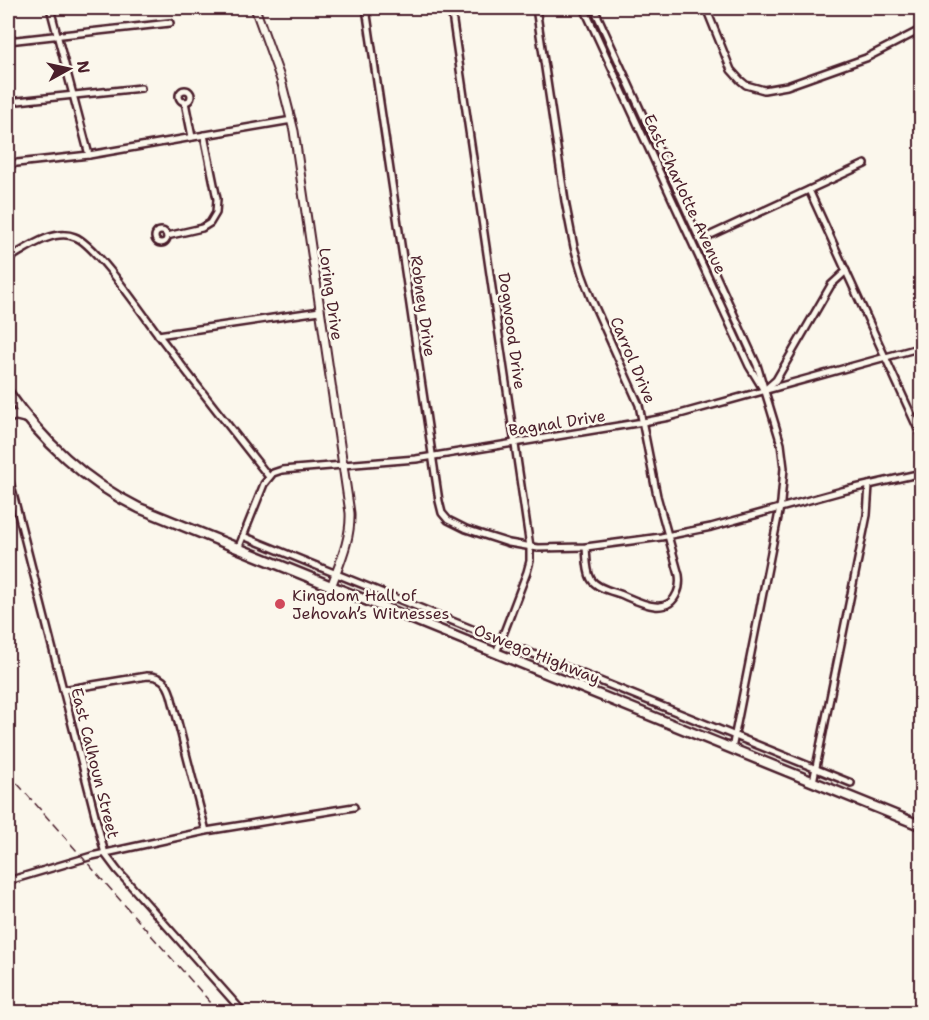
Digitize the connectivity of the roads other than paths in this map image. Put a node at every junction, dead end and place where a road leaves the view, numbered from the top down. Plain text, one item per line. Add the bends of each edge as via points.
1 (50, 8) edge
2 (255, 8) edge
3 (366, 8) edge
4 (451, 8) edge
5 (536, 8) edge
6 (584, 8) edge
7 (594, 8) edge
8 (706, 8) edge
9 (170, 23) dead end
10 (921, 29) edge
11 (58, 35) junction
12 (8, 41) edge
13 (141, 88) dead end
14 (73, 95) junction
15 (8, 102) edge
16 (185, 102) dead end
17 (292, 120) junction
18 (204, 135) junction
19 (192, 137) junction
20 (89, 155) junction
21 (8, 164) edge
22 (865, 164) dead end
23 (808, 190) junction
24 (167, 236) dead end
25 (700, 240) junction
26 (8, 259) edge
27 (846, 271) junction
28 (320, 312) junction
29 (159, 335) junction
30 (921, 346) edge
31 (885, 356) junction
32 (764, 390) junction
33 (9, 398) edge
34 (8, 418) edge
35 (28, 418) junction
36 (643, 422) junction
37 (921, 438) edge
38 (515, 444) junction
39 (432, 457) junction
40 (343, 465) junction
41 (921, 473) edge
42 (8, 474) edge
43 (269, 477) junction
44 (869, 485) junction
45 (780, 508) junction
46 (243, 536) junction
47 (668, 536) junction
48 (530, 547) junction
49 (586, 547) junction
50 (238, 549) junction
51 (336, 573) junction
52 (331, 586) junction
53 (500, 641) junction
54 (496, 653) junction
55 (63, 690) junction
56 (735, 735) junction
57 (732, 749) junction
58 (816, 768) junction
59 (813, 782) junction
60 (851, 783) dead end
61 (354, 807) dead end
62 (921, 826) edge
63 (206, 831) junction
64 (105, 854) junction
65 (8, 881) edge
66 (243, 1012) edge

1 - 11 street
2 - 17 street, Loring Drive
3 - 39 street, Robney Drive
4 - 38 street, Dogwood Drive
5 - 36 street, Carrol Drive via 574,247
6 - 32 street, East Charlotte Avenue via 744,356
7 - 25 street, East Charlotte Avenue
8 - 10 street via 731,70 746,85 764,90 866,58
9 - 11 street
11 - 12 street
11 - 14 street
13 - 14 street
14 - 15 street
14 - 20 street
16 - 19 street
17 - 18 street
17 - 28 street, Loring Drive
18 - 19 street
18 - 24 street via 216,213 202,228
19 - 20 street
20 - 21 street
22 - 23 street
23 - 25 street
23 - 27 street
25 - 32 street, East Charlotte Avenue via 757,365
26 - 29 street via 57,235 78,238 92,250
27 - 31 street
27 - 32 street via 831,285 776,380
28 - 29 street
28 - 40 street, Loring Drive
29 - 43 street
30 - 31 street, Bagnal Drive
31 - 32 street, Bagnal Drive
31 - 37 street
32 - 36 street, Bagnal Drive
32 - 45 street, East Charlotte Avenue via 783,450
33 - 35 main road, Oswego Highway
34 - 35 main road
35 - 50 main road, Oswego Highway via 52,446 121,499
36 - 38 street, Bagnal Drive
36 - 47 street, Carrol Drive
38 - 39 street, Bagnal Drive
38 - 48 street, Dogwood Drive
39 - 40 street, Bagnal Drive
39 - 48 street, Robney Drive via 440,508 448,520 487,537
40 - 43 street, Bagnal Drive via 288,469
40 - 51 street, Loring Drive via 350,525
41 - 44 street, Robney Drive
42 - 55 street, East Calhoun Street
43 - 46 street
44 - 45 street, Robney Drive
44 - 58 street via 867,515
45 - 47 street, Robney Drive
45 - 56 street, East Charlotte Avenue
46 - 50 street
46 - 51 street, Oswego Highway
47 - 49 street, Robney Drive
47 - 49 street, Carrol Drive via 680,584 674,600 661,607 594,583
48 - 49 street, Robney Drive
48 - 53 street, Dogwood Drive via 527,572
50 - 52 main road, Oswego Highway
51 - 52 street, Loring Drive
51 - 53 street, Oswego Highway
52 - 54 main road, Oswego Highway
53 - 54 street, Dogwood Drive
53 - 56 street, Oswego Highway
54 - 57 main road, Oswego Highway
55 - 63 street via 147,676 163,680 171,695
55 - 64 street, East Calhoun Street
56 - 57 street, East Charlotte Avenue
56 - 58 street, Oswego Highway
57 - 59 main road, Oswego Highway
58 - 59 street
58 - 60 street, Oswego Highway
59 - 62 main road, Oswego Highway
61 - 63 street
63 - 64 street
64 - 65 street
64 - 66 street, East Calhoun Street

